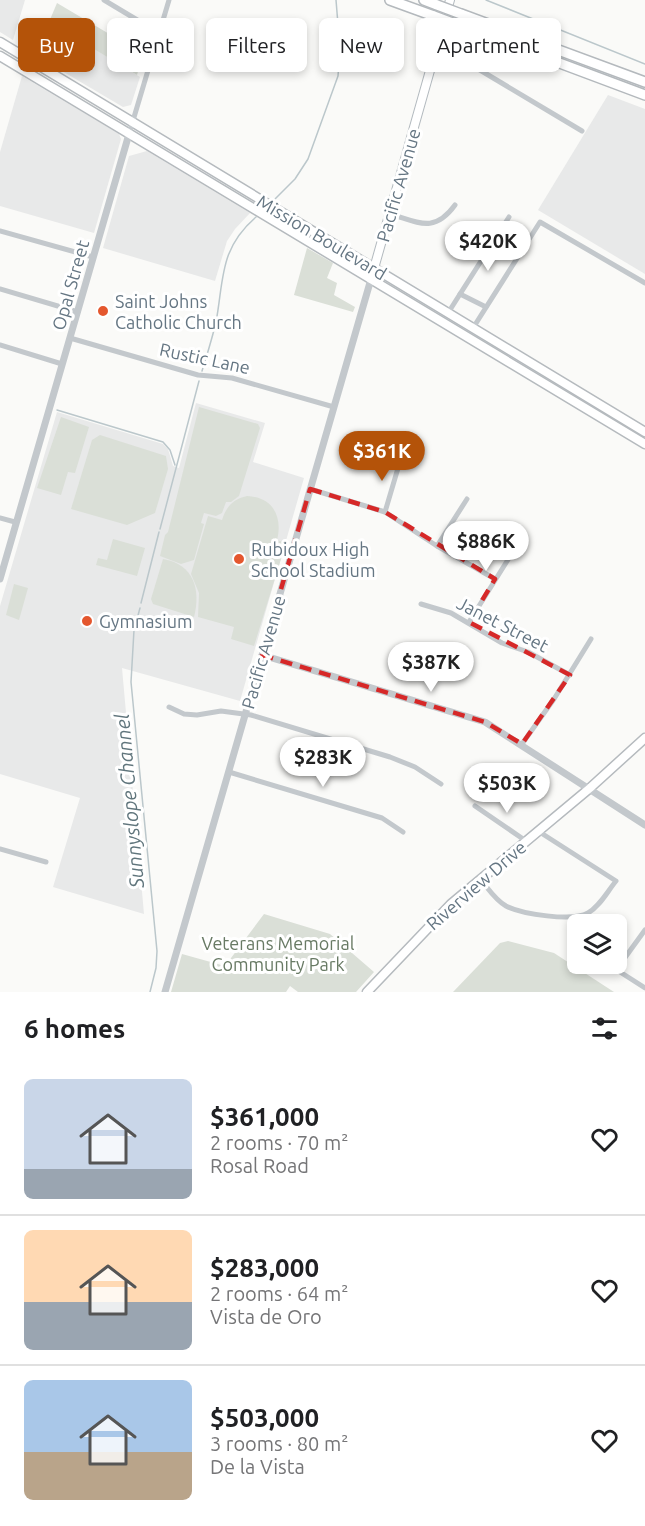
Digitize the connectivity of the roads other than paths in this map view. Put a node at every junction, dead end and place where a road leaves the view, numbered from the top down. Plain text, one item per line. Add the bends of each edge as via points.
1 (169, 0) edge
2 (390, 0) edge
3 (424, 0) edge
4 (450, 0) edge
5 (108, 1) edge
6 (135, 18) edge
7 (164, 18) edge
8 (445, 18) edge
9 (0, 42) edge
10 (0, 56) edge
11 (148, 72) edge
12 (430, 72) edge
13 (483, 72) edge
14 (645, 82) edge
15 (645, 95) edge
16 (133, 123) junction
17 (582, 132) dead end
18 (129, 134) junction
19 (455, 206) dead end
20 (390, 214) junction
21 (509, 217) dead end
22 (0, 231) edge
23 (93, 257) junction
24 (374, 268) junction
25 (371, 279) junction
26 (645, 283) edge
27 (0, 289) edge
28 (460, 294) junction
29 (486, 307) junction
30 (78, 312) junction
31 (448, 313) junction
32 (473, 328) junction
33 (70, 338) junction
34 (0, 346) edge
35 (62, 364) junction
36 (334, 407) junction
37 (645, 432) edge
38 (645, 444) edge
39 (401, 458) dead end
40 (310, 489) junction
41 (467, 499) dead end
42 (385, 512) junction
43 (0, 518) edge
44 (15, 522) junction
45 (524, 534) dead end
46 (437, 546) junction
47 (1, 575) edge
48 (495, 579) junction
49 (421, 604) dead end
50 (469, 622) junction
51 (591, 639) dead end
52 (262, 655) junction
53 (570, 675) junction
54 (169, 707) dead end
55 (246, 714) junction
56 (645, 738) edge
57 (522, 744) junction
58 (229, 772) junction
59 (441, 784) dead end
60 (590, 788) junction
61 (475, 806) dead end
62 (645, 825) edge
63 (538, 831) junction
64 (403, 832) dead end
65 (526, 841) junction
66 (0, 849) edge
67 (46, 861) dead end
68 (480, 879) junction
69 (645, 930) edge
70 (627, 955) edge
71 (622, 974) edge
72 (645, 988) edge
73 (165, 992) edge
74 (367, 992) edge

1 - 7 street, Opal Street
2 - 15 highway, bridge
3 - 14 highway, bridge
4 - 8 main road, Pacific Avenue
5 - 6 street
9 - 16 main road, Mission Boulevard
10 - 18 main road, Mission Boulevard
11 - 16 street, Opal Street
12 - 20 main road, Pacific Avenue
13 - 17 street
16 - 18 street, Opal Street
16 - 24 main road, Mission Boulevard
18 - 23 street, Opal Street
18 - 25 main road, Mission Boulevard
19 - 20 street via 436,223 425,224
20 - 24 main road, Pacific Avenue
21 - 28 street
22 - 23 street
23 - 30 street, Opal Street
24 - 25 main road, Pacific Avenue
24 - 31 main road, Mission Boulevard
25 - 36 street, Pacific Avenue
25 - 38 main road, Mission Boulevard
26 - 29 street via 540,222
27 - 30 street
28 - 29 street
28 - 31 street
29 - 32 street
30 - 33 street, Opal Street
31 - 32 main road, Mission Boulevard
32 - 37 main road, Mission Boulevard
33 - 35 street, Opal Street
33 - 36 street, Rustic Lane via 198,375 232,378
34 - 35 street
35 - 44 street, Opal Street
36 - 40 street, Pacific Avenue
39 - 42 street
40 - 42 street
40 - 52 street, Pacific Avenue
41 - 46 street
42 - 46 street
43 - 44 street
44 - 47 street, Opal Street
45 - 48 street
46 - 48 street
48 - 50 street
49 - 50 street, Janet Street
50 - 53 street, Janet Street via 502,643
51 - 53 street
52 - 55 street, Pacific Avenue
52 - 57 street via 485,722
53 - 57 street
54 - 55 street via 184,714
55 - 58 street, Pacific Avenue
55 - 59 street via 390,757
56 - 60 main road, Riverview Drive
57 - 60 street
58 - 64 street via 382,818
58 - 73 street, Pacific Avenue
60 - 62 street
60 - 63 main road, Riverview Drive
61 - 65 street
63 - 65 main road, Riverview Drive
63 - 68 street via 616,881 596,907 575,918 514,909 504,905
65 - 68 main road, Riverview Drive
66 - 67 street
68 - 74 main road, Riverview Drive via 430,924
69 - 70 street
71 - 72 street

